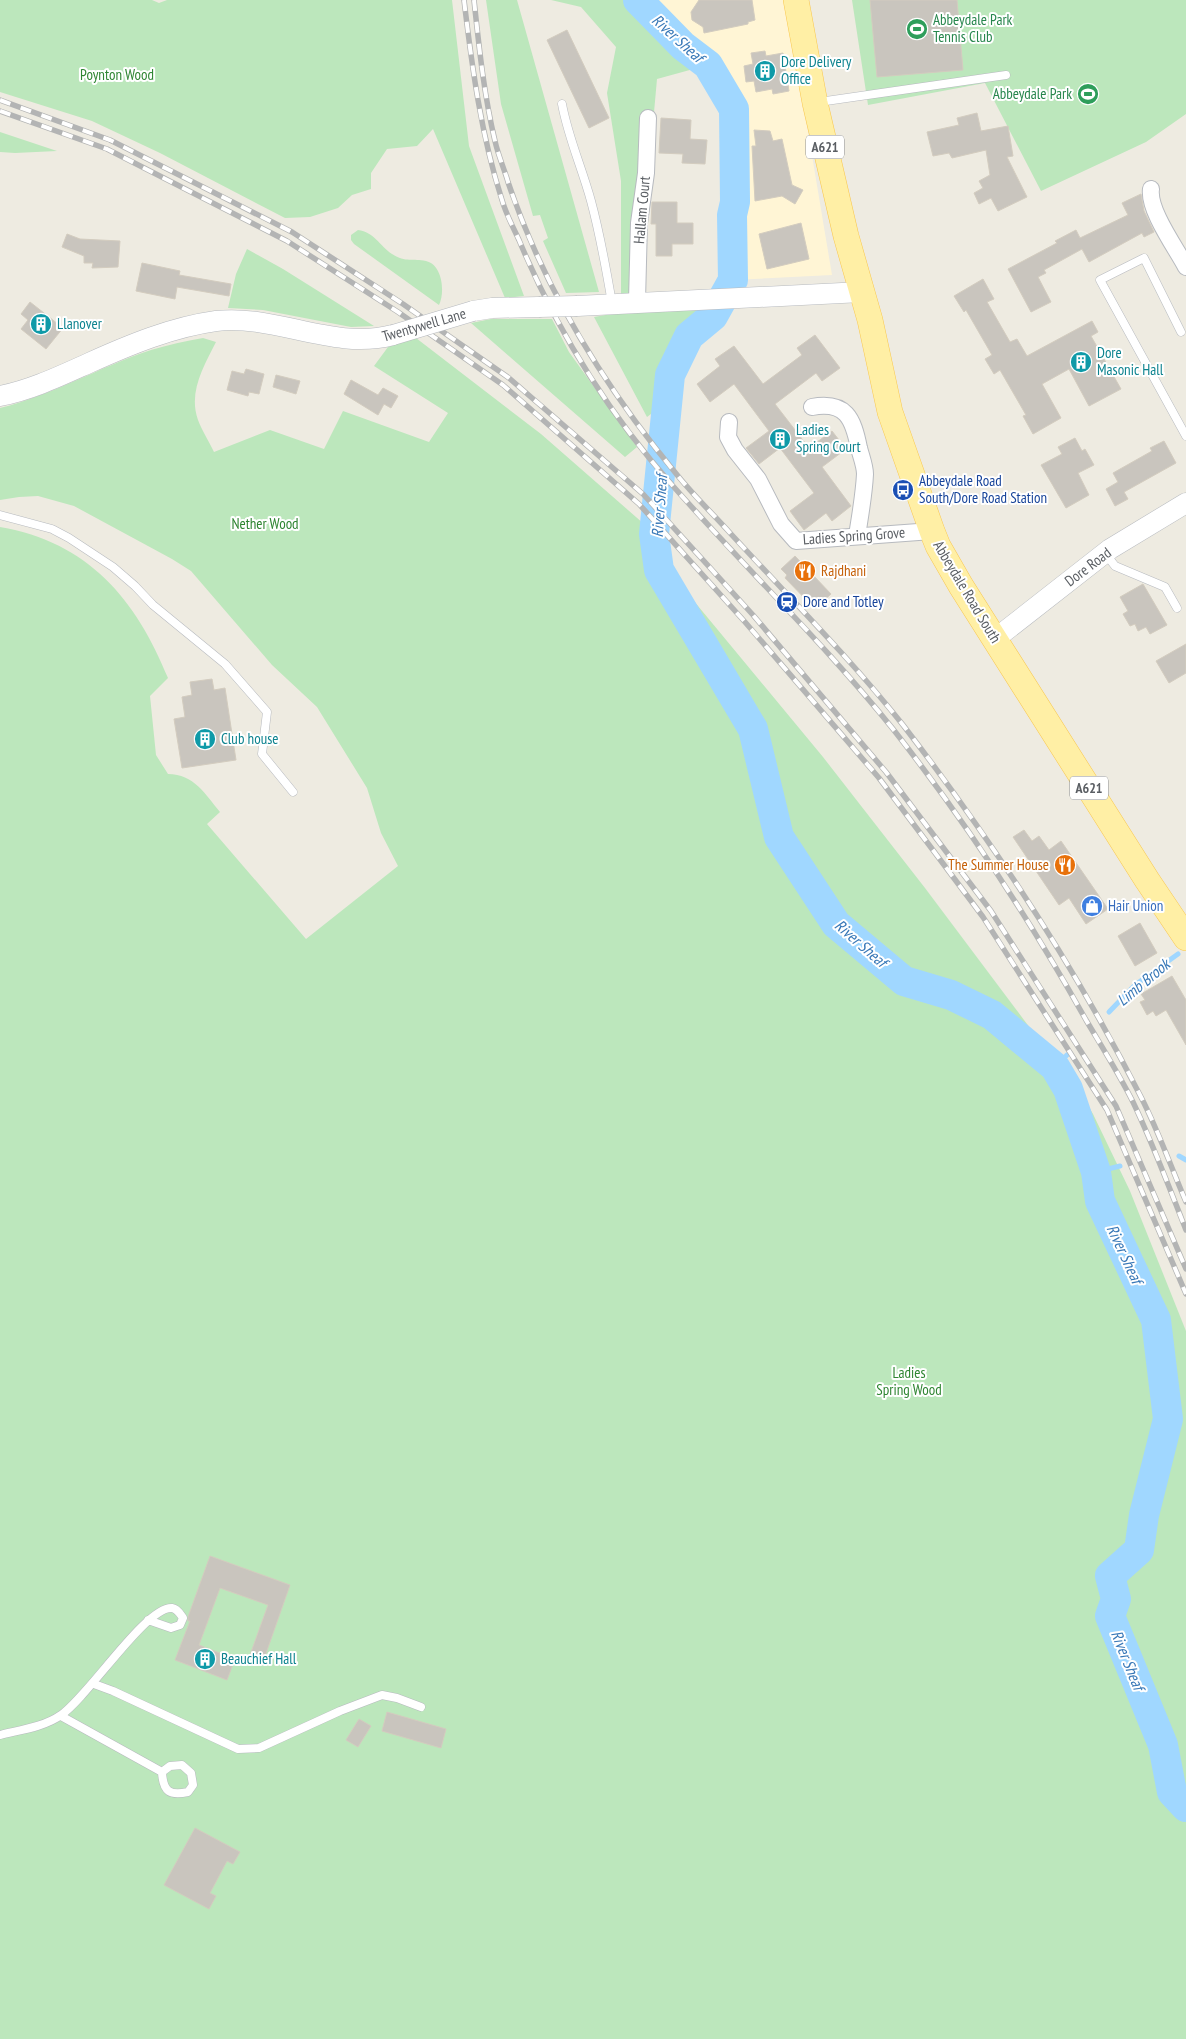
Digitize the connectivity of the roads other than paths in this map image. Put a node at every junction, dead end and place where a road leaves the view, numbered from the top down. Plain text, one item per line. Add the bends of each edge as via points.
1 (796, 0) edge
2 (1006, 75) dead end
3 (815, 103) junction
4 (562, 104) dead end
5 (648, 118) dead end
6 (1151, 189) dead end
7 (1186, 267) edge
8 (862, 292) junction
9 (637, 301) junction
10 (612, 303) junction
11 (1181, 332) dead end
12 (0, 396) edge
13 (812, 407) dead end
14 (729, 422) dead end
15 (1186, 436) edge
16 (1186, 503) edge
17 (0, 515) edge
18 (932, 531) junction
19 (857, 536) junction
20 (1105, 553) junction
21 (1178, 608) dead end
22 (995, 639) junction
23 (293, 792) dead end
24 (1185, 932) edge
25 (148, 1620) dead end
26 (94, 1684) junction
27 (421, 1707) dead end
28 (61, 1716) junction
29 (0, 1735) edge
30 (162, 1772) junction

1 - 3 main road, Abbeydale Road South / A621
2 - 3 lane
3 - 8 main road, Abbeydale Road South / A621
4 - 10 lane via 591,201
5 - 9 street, Hallam Court via 646,173 639,223
6 - 7 street via 1155,210
8 - 9 street, Twentywell Lane
8 - 18 main road, Abbeydale Road South / A621 via 890,412
9 - 10 street, Twentywell Lane
10 - 12 street, Twentywell Lane, bridge via 492,308 370,339 344,339 255,322 216,322 159,334 50,380
11 - 15 lane via 1144,258 1100,280
13 - 19 street via 836,407 846,414 855,430 865,472
14 - 19 street, Ladies Spring Grove via 728,437 735,450 758,479 780,524 796,541
16 - 20 street, Dore Road
17 - 23 lane via 39,524 70,538 113,567 153,605 225,664 267,712 262,754
18 - 19 street, Ladies Spring Grove
18 - 22 main road, Abbeydale Road South / A621 via 961,586
20 - 21 lane via 1115,566 1165,587
20 - 22 street, Dore Road
22 - 24 main road, Abbeydale Road South / A621 via 1147,880
25 - 26 lane
26 - 27 lane via 238,1749 259,1748 382,1695
26 - 28 lane
28 - 29 lane
28 - 30 lane
30 - 30 lane via 166,1790 175,1794 188,1792 193,1785 191,1773 182,1765 170,1766

